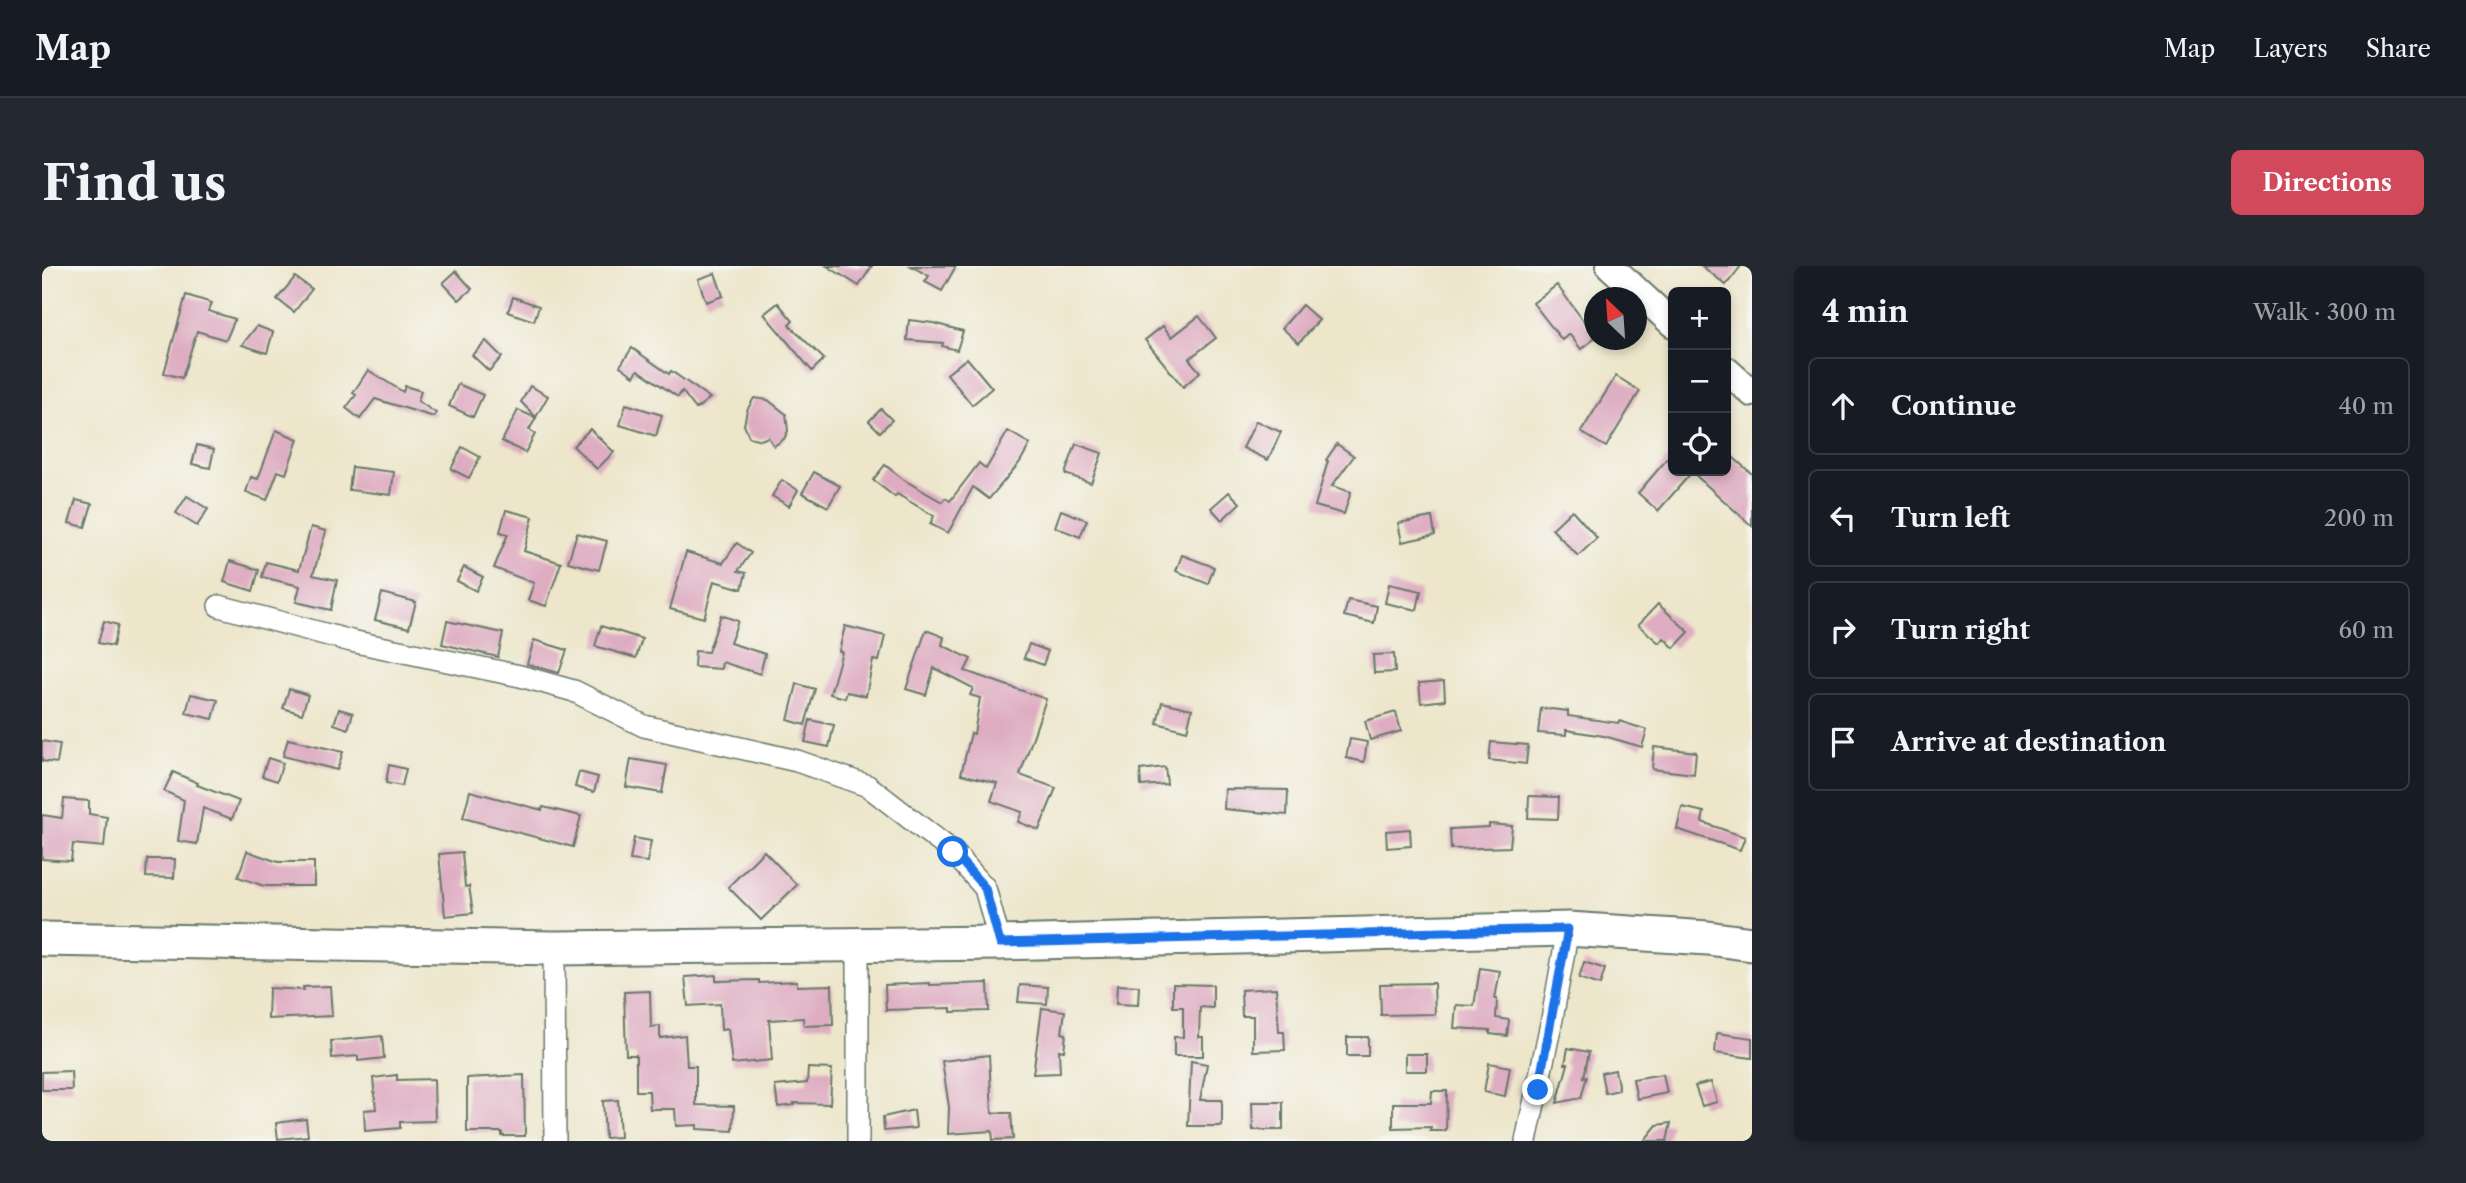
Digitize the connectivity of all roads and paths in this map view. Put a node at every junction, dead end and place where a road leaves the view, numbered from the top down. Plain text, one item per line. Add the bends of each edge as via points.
1 (1624, 272) edge
2 (1668, 319) edge
3 (1731, 374) edge
4 (1752, 393) edge
5 (219, 606) dead end
6 (1568, 929) junction
7 (42, 939) edge
8 (1000, 943) junction
9 (1752, 944) edge
10 (858, 945) junction
11 (554, 948) junction
12 (555, 1141) edge
13 (858, 1141) edge
14 (1525, 1141) edge

1 - 2 street
3 - 4 street
5 - 8 street via 351,641 520,676 574,691 644,726 797,761 868,786 953,852 985,888
6 - 8 main road
6 - 9 main road
6 - 14 street
7 - 11 main road
8 - 10 main road
10 - 11 main road
10 - 13 street
11 - 12 street

